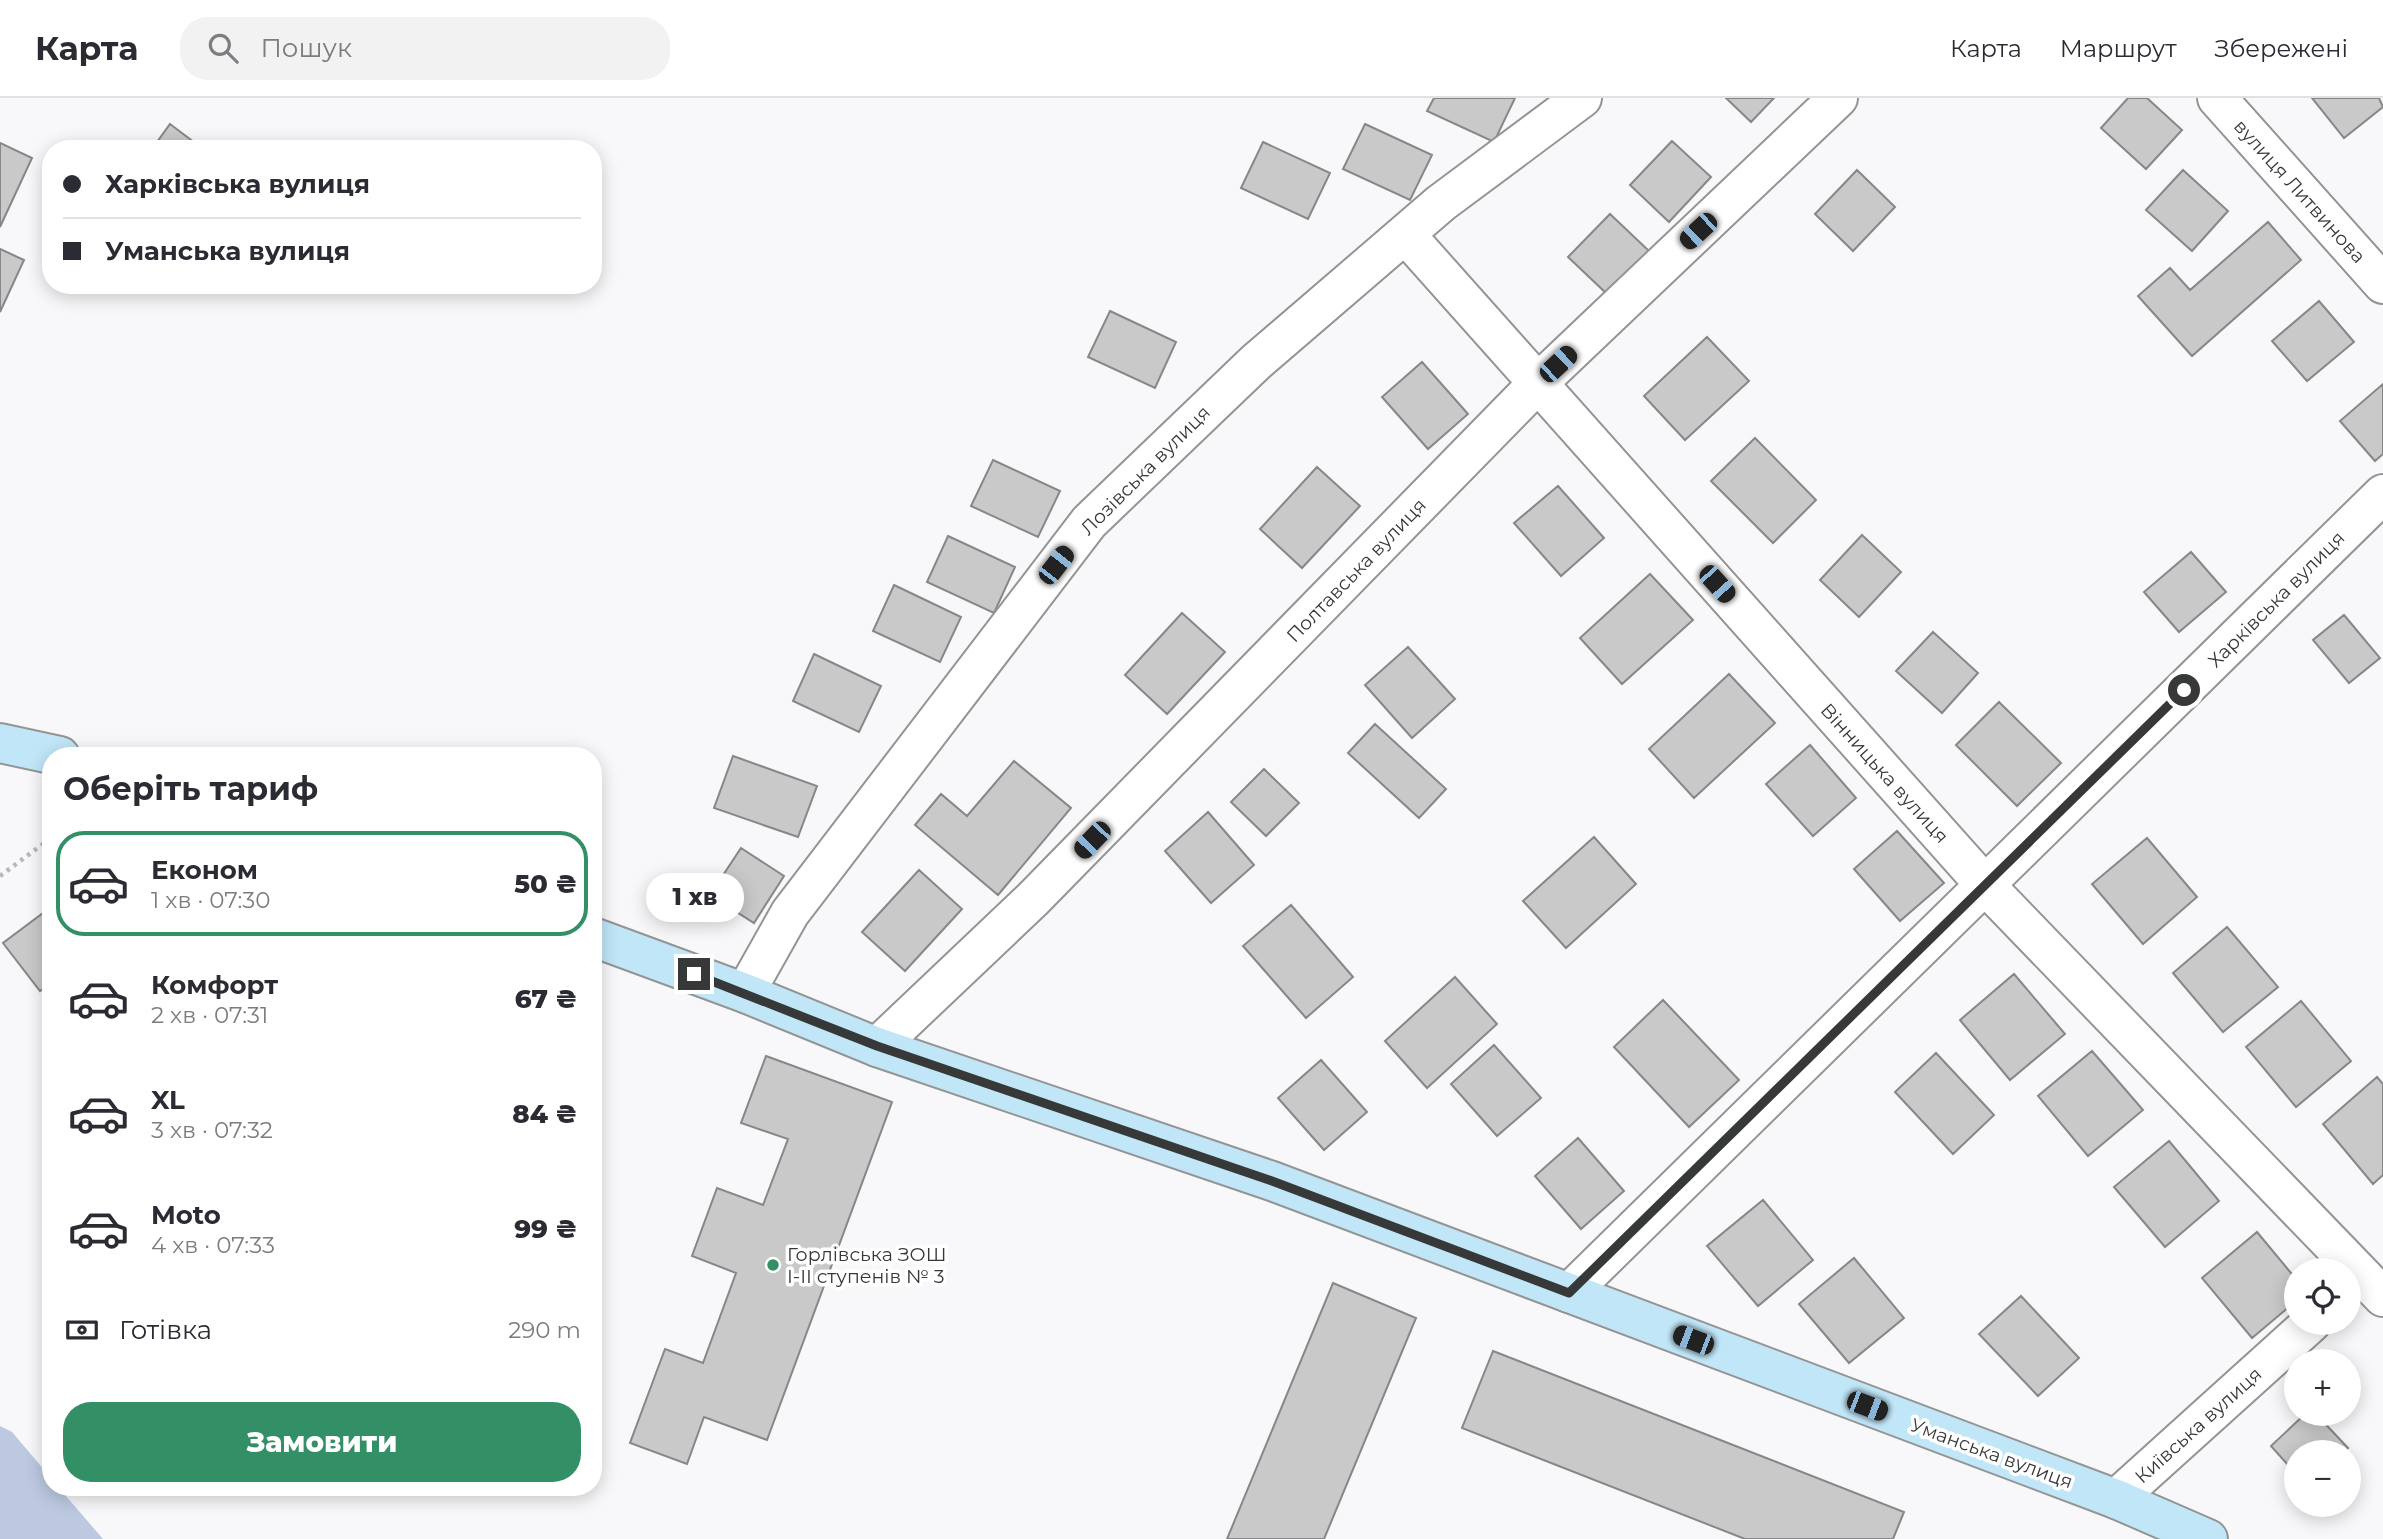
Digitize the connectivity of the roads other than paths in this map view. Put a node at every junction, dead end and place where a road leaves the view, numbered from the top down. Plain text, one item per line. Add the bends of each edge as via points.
1 (1582, 98) edge
2 (1838, 98) edge
3 (2217, 98) edge
4 (1405, 234) junction
5 (2383, 284) edge
6 (1538, 383) junction
7 (2383, 494) edge
8 (0, 743) edge
9 (42, 752) edge
10 (1986, 886) junction
11 (602, 940) edge
12 (745, 993) junction
13 (877, 1046) junction
14 (2369, 1279) edge
15 (1569, 1293) junction
16 (2298, 1335) edge
17 (2116, 1499) junction
18 (2208, 1539) edge

1 - 4 street, Лозівська вулиця
2 - 6 street, Полтавська вулиця
3 - 5 street, вулиця Литвинова
4 - 6 street, Вінницька вулиця
4 - 12 street, Лозівська вулиця via 1256,362 1089,522 790,913
6 - 10 street, Вінницька вулиця
6 - 13 street, Полтавська вулиця via 1034,899
7 - 10 street, Харківська вулиця
8 - 9 street
10 - 14 street, Вінницька вулиця
10 - 15 street, Харківська вулиця
11 - 12 street, Уманська вулиця
12 - 13 street, Уманська вулиця
13 - 15 street, Уманська вулиця via 1272,1181
15 - 17 street, Уманська вулиця
16 - 17 street, Київська вулиця
17 - 18 street, Уманська вулиця

